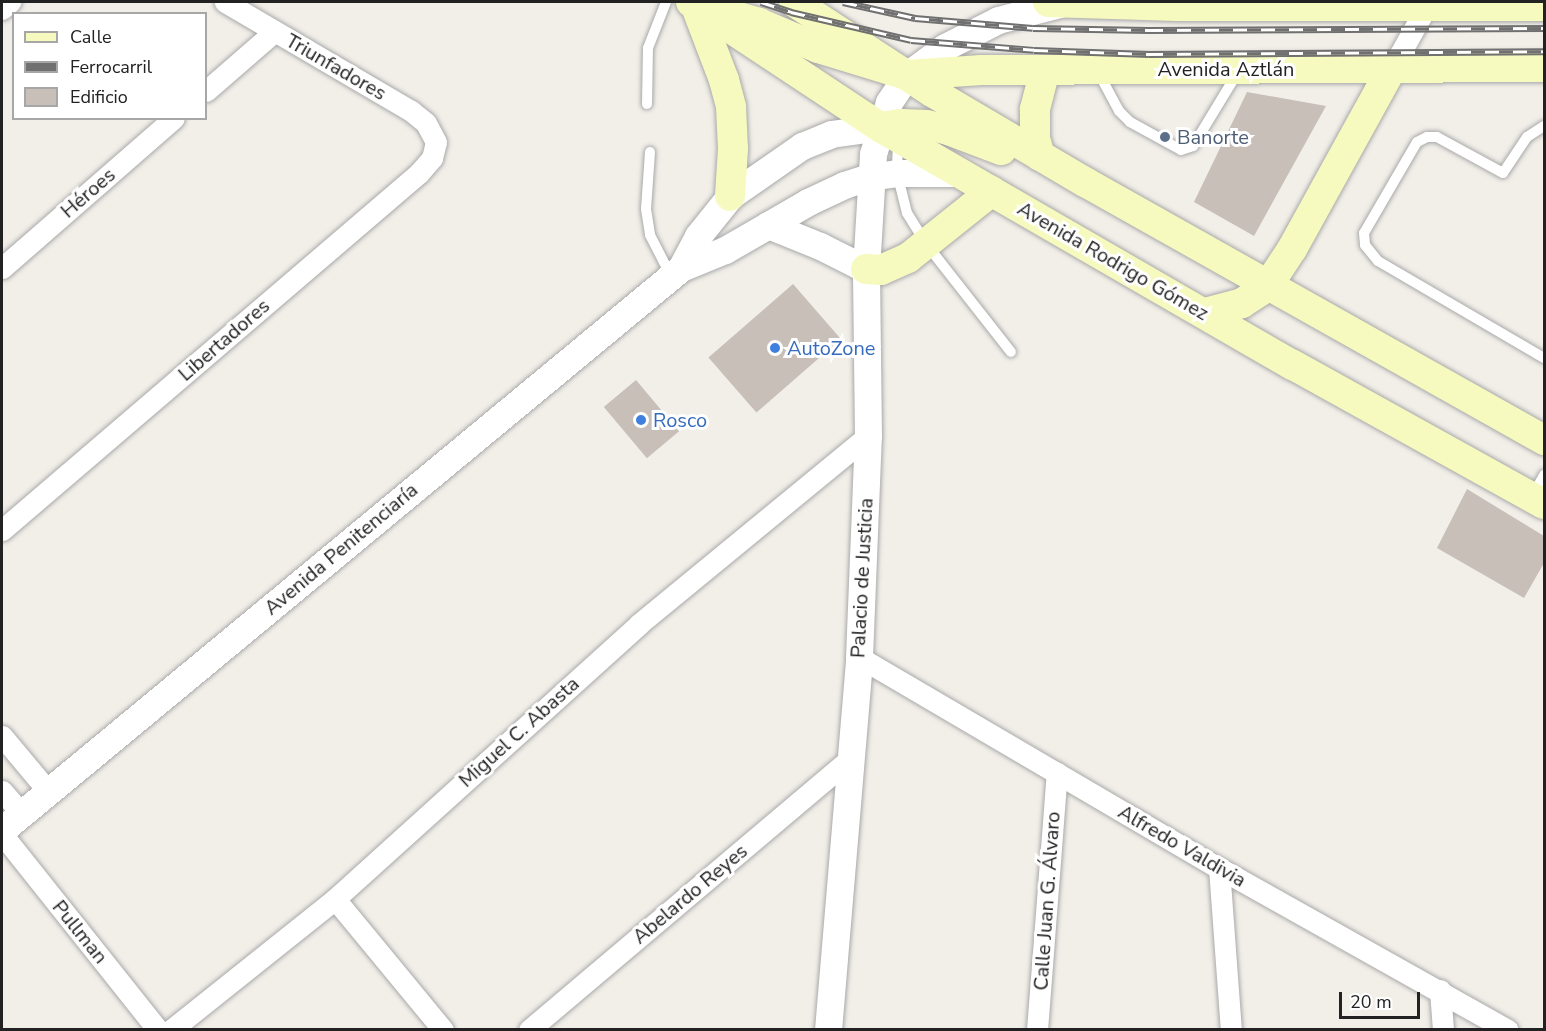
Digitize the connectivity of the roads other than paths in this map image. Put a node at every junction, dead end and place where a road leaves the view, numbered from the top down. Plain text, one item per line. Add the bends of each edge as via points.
1 (10, 2) edge
2 (225, 2) edge
3 (684, 2) edge
4 (794, 2) edge
5 (1058, 2) edge
6 (1118, 3) edge
7 (1178, 4) edge
8 (1260, 4) edge
9 (1428, 4) edge
10 (1545, 6) edge
11 (2, 9) edge
12 (275, 31) junction
13 (1545, 67) edge
14 (1240, 68) junction
15 (1392, 68) junction
16 (1096, 69) junction
17 (1045, 70) junction
18 (907, 75) junction
19 (207, 90) edge
20 (646, 104) dead end
21 (172, 120) edge
22 (1545, 126) edge
23 (889, 132) junction
24 (436, 142) joint
25 (650, 153) dead end
26 (1040, 156) junction
27 (897, 173) junction
28 (959, 173) junction
29 (869, 177) junction
30 (1084, 182) junction
31 (992, 191) junction
32 (730, 196) junction
33 (768, 225) junction
34 (927, 245) junction
35 (2, 268) edge
36 (866, 269) junction
37 (676, 272) junction
38 (1268, 286) junction
39 (1205, 313) junction
40 (1011, 352) dead end
41 (1545, 358) edge
42 (868, 436) junction
43 (1545, 440) edge
44 (1540, 492) edge
45 (2, 530) edge
46 (859, 657) junction
47 (2, 736) edge
48 (851, 758) junction
49 (1057, 773) junction
50 (2, 791) edge
51 (48, 791) junction
52 (8, 826) edge
53 (1219, 868) junction
54 (335, 899) junction
55 (1440, 990) junction
56 (158, 1029) edge
57 (171, 1029) edge
58 (443, 1029) edge
59 (529, 1029) edge
60 (828, 1029) edge
61 (1037, 1029) edge
62 (1231, 1029) edge
63 (1443, 1029) edge
64 (1508, 1029) edge

1 - 11 street
2 - 12 street, Triunfadores
3 - 18 main road via 759,23 818,48
3 - 20 lane via 648,48
3 - 23 main road, Avenida Rodrigo Gómez
3 - 32 main road via 724,80 731,107
4 - 18 main road
5 - 6 main road
5 - 18 street, Palacio de Justicia via 998,20 945,47
6 - 7 main road
7 - 8 main road
8 - 9 main road
9 - 10 main road
9 - 15 street
12 - 19 street
12 - 24 street, Triunfadores via 411,111 426,123
13 - 15 main road, Avenida Aztlán
14 - 15 main road, Avenida Aztlán
14 - 16 main road, Avenida Aztlán
14 - 16 lane via 1193,146 1181,150 1130,122 1119,111
15 - 38 main road
16 - 17 main road, Avenida Aztlán
17 - 18 main road, Avenida Aztlán
17 - 26 main road via 1035,109 1035,139
18 - 23 street, Palacio de Justicia via 889,102
18 - 26 main road
21 - 35 street, Héroes
22 - 41 lane via 1527,137 1503,173 1437,137 1417,142 1364,233 1365,245 1378,261
23 - 27 lane
23 - 28 main road, Avenida Rodrigo Gómez
23 - 29 street, Palacio de Justicia
23 - 30 main road via 902,124 948,130 1057,176
23 - 32 street, Avenida Penitenciaría via 831,134 802,146
24 - 45 street, Libertadores via 432,158 419,173
25 - 37 lane via 646,208 650,235
26 - 30 main road
27 - 28 street, Avenida Penitenciaría
27 - 29 street, Avenida Penitenciaría
27 - 34 lane via 907,213
28 - 31 main road, Avenida Rodrigo Gómez
29 - 33 street, Avenida Penitenciaría via 826,193
29 - 36 street, Palacio de Justicia
30 - 38 main road
31 - 34 main road
31 - 39 main road, Avenida Rodrigo Gómez
32 - 37 street, Avenida Penitenciaría
33 - 36 street
33 - 37 street, Avenida Penitenciaría
34 - 36 main road via 892,267
34 - 40 lane
36 - 42 street, Palacio de Justicia
37 - 51 street, Avenida Penitenciaría
38 - 39 main road via 1242,303
38 - 43 main road
39 - 44 main road, Avenida Rodrigo Gómez via 1304,371
42 - 46 street, Palacio de Justicia
42 - 54 street, Miguel C. Abasta via 639,624
46 - 48 street, Palacio de Justicia
46 - 49 street, Alfredo Valdivia
47 - 51 street
48 - 59 street, Abelardo Reyes
48 - 60 street, Palacio de Justicia
49 - 53 street, Alfredo Valdivia
49 - 61 street, Calle Juan G. Álvaro
50 - 52 street, Pullman
51 - 52 street, Avenida Penitenciaría
52 - 56 street, Pullman
53 - 55 street, Alfredo Valdivia
53 - 62 street
54 - 57 street, Miguel C. Abasta
54 - 58 street
55 - 63 street
55 - 64 street, Alfredo Valdivia

